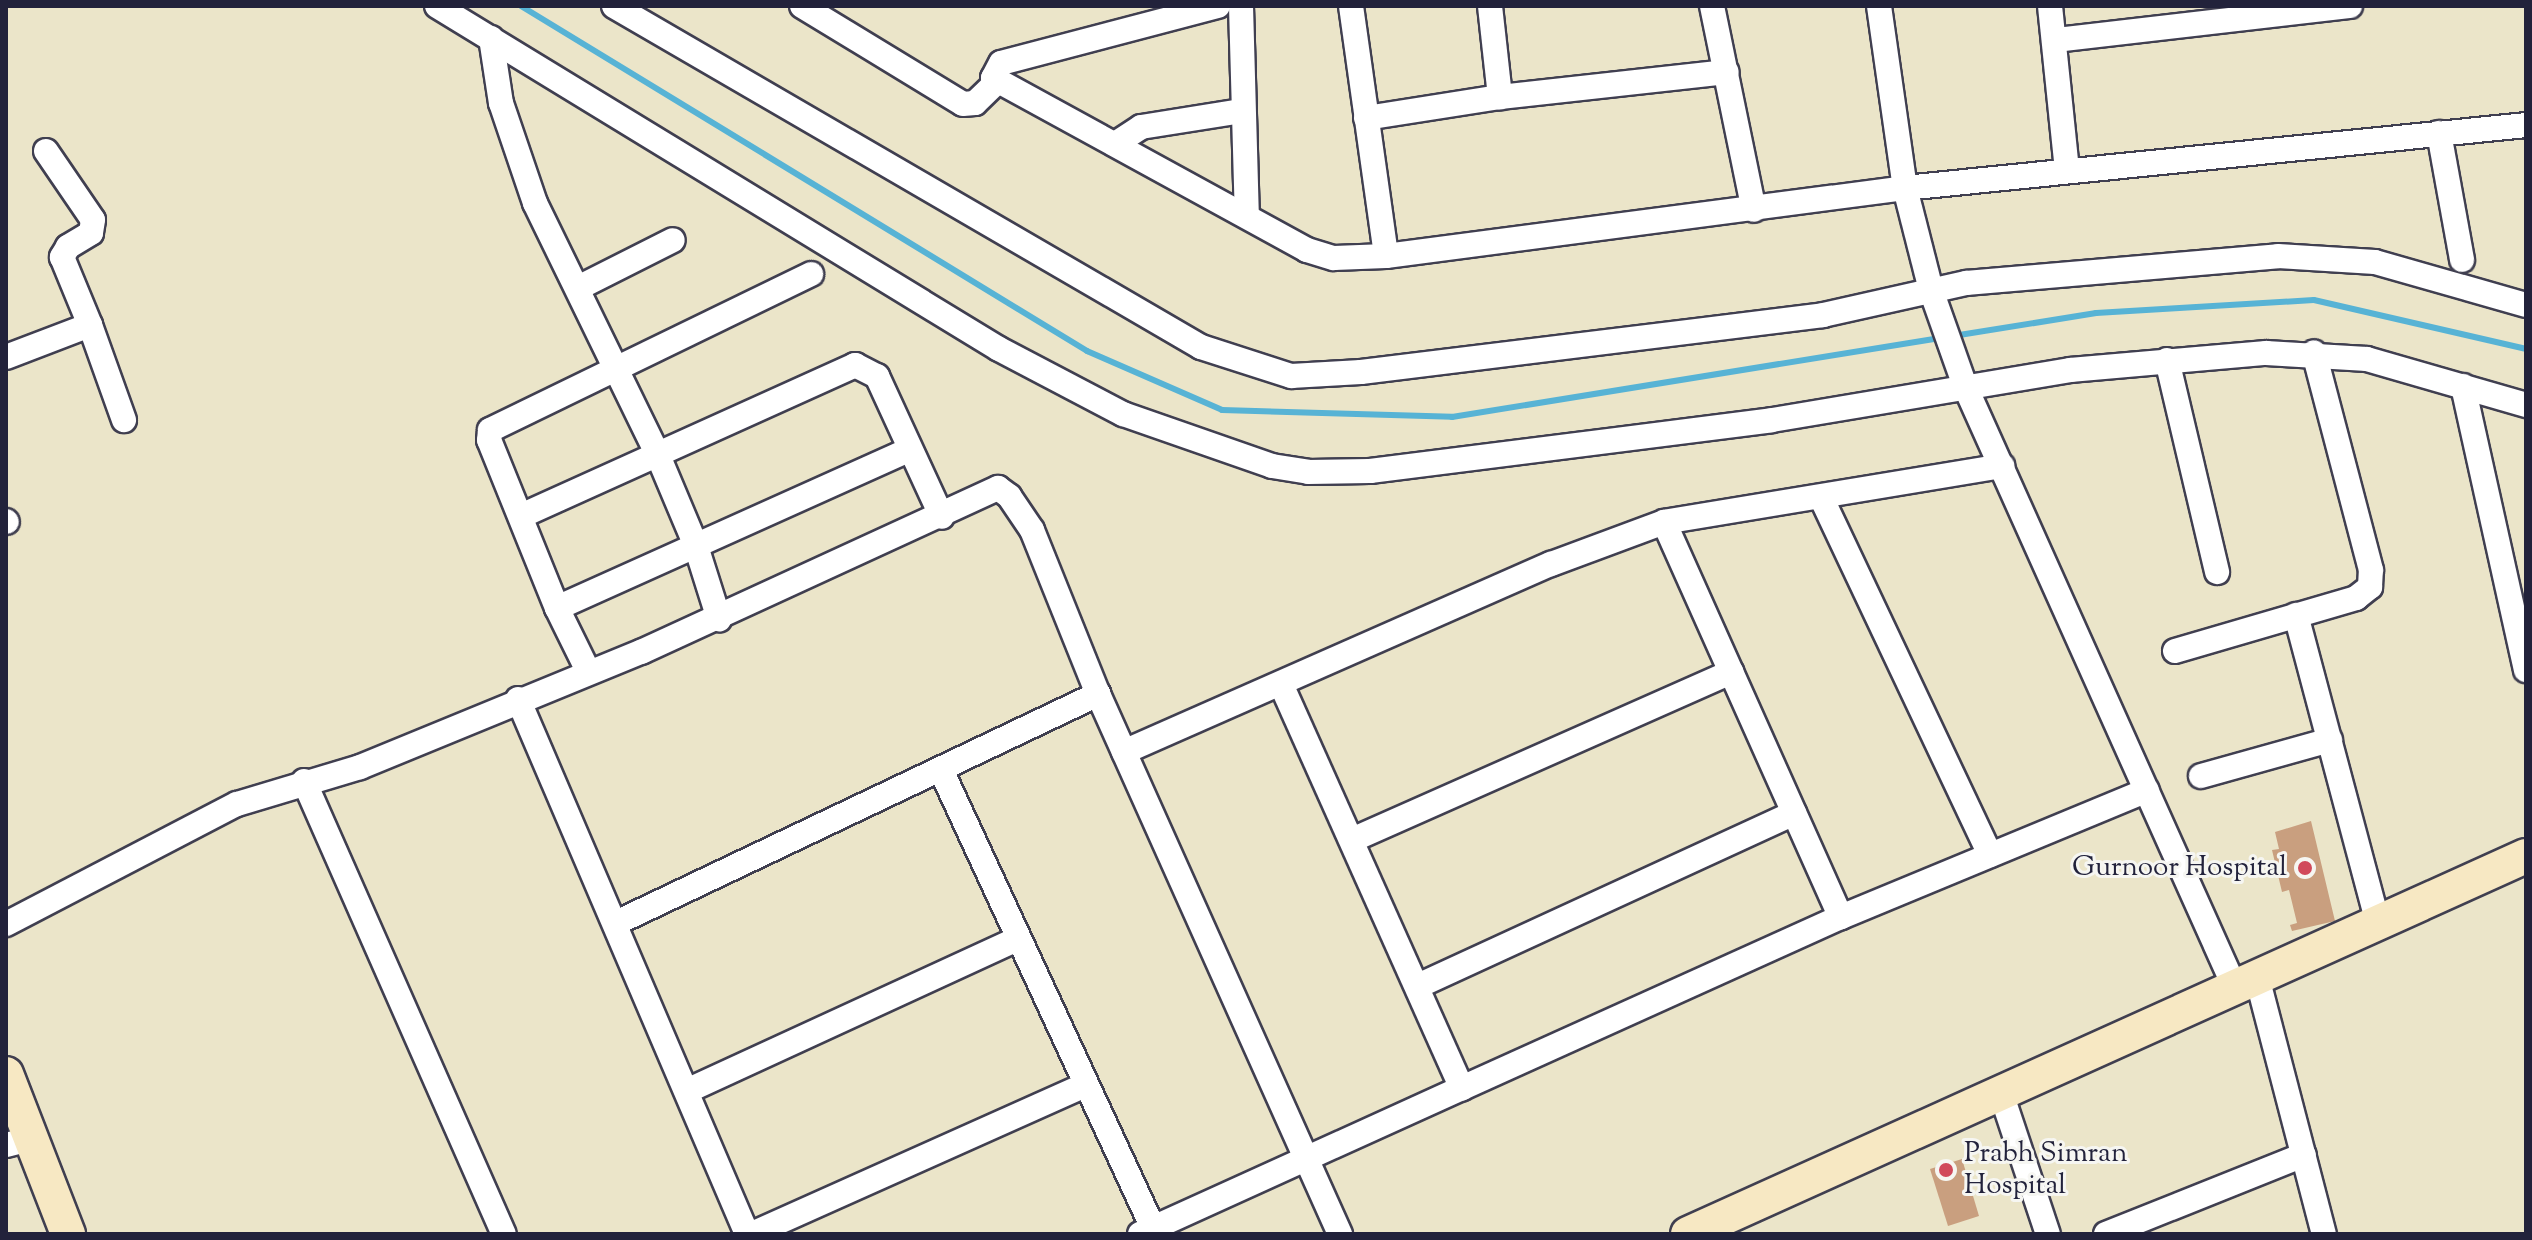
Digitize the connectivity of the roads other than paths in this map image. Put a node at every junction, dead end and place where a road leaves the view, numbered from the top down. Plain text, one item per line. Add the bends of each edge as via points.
1 (437, 6) edge
2 (614, 6) edge
3 (802, 6) edge
4 (1218, 6) edge
5 (1241, 6) edge
6 (1351, 6) edge
7 (1490, 6) edge
8 (1712, 6) edge
9 (1879, 6) edge
10 (2050, 6) edge
11 (2350, 6) edge
12 (491, 38) junction
13 (2056, 40) junction
14 (1727, 72) junction
15 (997, 82) junction
16 (1500, 97) junction
17 (1241, 111) junction
18 (1366, 118) junction
19 (2526, 125) edge
20 (2439, 133) junction
21 (1115, 144) junction
22 (46, 151) dead end
23 (2067, 171) junction
24 (1905, 188) junction
25 (1754, 210) junction
26 (1247, 216) junction
27 (673, 240) dead end
28 (1386, 256) junction
29 (2462, 260) dead end
30 (811, 274) dead end
31 (578, 288) junction
32 (1933, 295) junction
33 (2526, 305) edge
34 (90, 325) junction
35 (2314, 352) junction
36 (6, 357) edge
37 (2167, 360) junction
38 (616, 367) junction
39 (1964, 381) junction
40 (2463, 386) junction
41 (2526, 405) edge
42 (124, 420) dead end
43 (910, 449) junction
44 (657, 453) junction
45 (2002, 466) junction
46 (1821, 497) junction
47 (521, 516) junction
48 (942, 517) junction
49 (1664, 522) junction
50 (696, 546) junction
51 (2217, 572) dead end
52 (557, 608) junction
53 (2296, 615) junction
54 (719, 619) junction
55 (2175, 651) dead end
56 (2526, 670) edge
57 (588, 671) junction
58 (1731, 672) junction
59 (1281, 684) junction
60 (1098, 694) junction
61 (518, 699) junction
62 (2330, 740) junction
63 (1124, 752) junction
64 (941, 770) junction
65 (2201, 776) dead end
66 (304, 781) junction
67 (2147, 790) junction
68 (1794, 813) junction
69 (1352, 840) junction
70 (1990, 855) junction
71 (2526, 856) edge
72 (1841, 917) junction
73 (616, 923) junction
74 (6, 924) edge
75 (2378, 924) junction
76 (1017, 939) junction
77 (2247, 985) junction
78 (1418, 986) junction
79 (6, 1074) edge
80 (1085, 1085) junction
81 (1462, 1088) junction
82 (689, 1090) junction
83 (2002, 1096) junction
84 (18, 1142) edge
85 (2304, 1155) junction
86 (1306, 1159) junction
87 (1146, 1231) edge
88 (68, 1234) edge
89 (504, 1234) edge
90 (750, 1234) edge
91 (1340, 1234) edge
92 (1688, 1234) edge
93 (2048, 1234) edge
94 (2106, 1234) edge
95 (2324, 1234) edge

1 - 12 street
2 - 32 street via 1188,340 1272,372 1361,372 1823,315
3 - 15 street via 965,105 975,103
4 - 15 street via 1001,63 994,70
5 - 17 street
6 - 18 street
7 - 16 street
8 - 14 street
9 - 24 street
10 - 13 street
11 - 13 street
12 - 31 street via 501,103 514,144 535,203
12 - 39 street via 999,349 1123,414 1272,466 1308,472 1385,469 1772,420
13 - 23 street
14 - 16 street
14 - 25 street
15 - 21 street
16 - 18 street
17 - 21 street via 1141,127
17 - 26 street
18 - 28 street
19 - 20 street
20 - 23 street
20 - 29 street
21 - 26 street
22 - 34 street via 93,220 91,233 62,257
23 - 24 street
24 - 25 street
24 - 32 street
25 - 28 street
26 - 28 street via 1334,258
27 - 31 street
30 - 38 street
31 - 38 street
32 - 33 street via 2025,277 2278,256 2338,256
32 - 39 street
34 - 36 street
34 - 42 street
35 - 37 street
35 - 40 street via 2367,359
35 - 53 street via 2373,579 2356,598
37 - 39 street
37 - 51 street
38 - 44 street
38 - 47 street via 490,430 489,440
39 - 45 street
40 - 41 street
40 - 56 street
43 - 44 street via 877,376 855,365
43 - 48 street
43 - 50 street
44 - 47 street
44 - 50 street
45 - 46 street
45 - 67 street
46 - 49 street via 1747,504
46 - 70 street
47 - 52 street
48 - 54 street
48 - 60 street via 992,490 1009,496 1032,530
49 - 58 street
49 - 59 street via 1551,564
50 - 52 street
50 - 54 street
52 - 57 street
53 - 55 street
53 - 62 street
54 - 57 street
57 - 61 street
58 - 68 street
58 - 69 street
59 - 63 street
59 - 69 street
60 - 63 street
60 - 64 street
61 - 66 street via 360,767
61 - 73 street
62 - 65 street
62 - 75 street
63 - 86 street
64 - 73 street
64 - 76 street
66 - 74 street via 237,804
66 - 89 street
67 - 70 street
67 - 77 street
68 - 72 street
68 - 78 street
69 - 78 street
70 - 72 street
71 - 75 main road
72 - 81 street
73 - 82 street
75 - 77 main road
76 - 80 street
76 - 82 street
77 - 83 main road
77 - 85 street
78 - 81 street
79 - 84 main road
80 - 87 street
80 - 90 street
81 - 86 street
82 - 90 street
83 - 92 main road
83 - 93 street
84 - 88 main road
85 - 94 street
85 - 95 street
86 - 87 street
86 - 91 street

